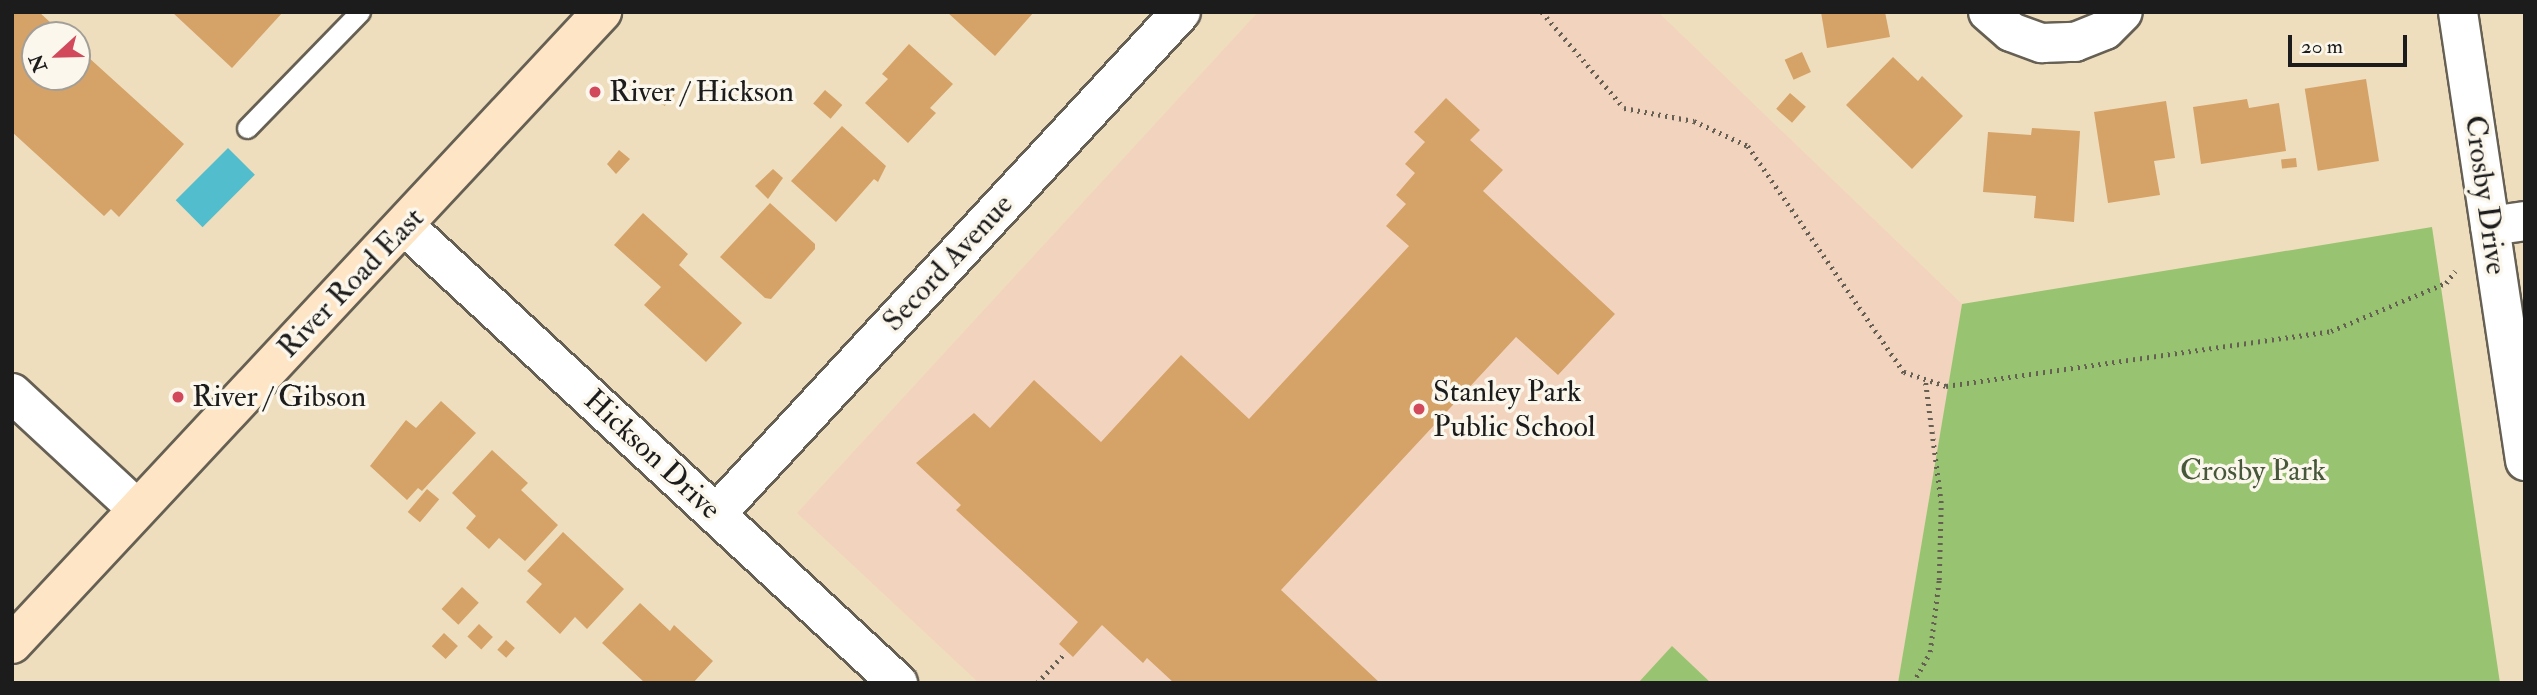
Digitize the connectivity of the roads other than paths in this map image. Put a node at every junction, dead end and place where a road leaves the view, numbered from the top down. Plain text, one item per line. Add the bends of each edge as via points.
1 (360, 12) edge
2 (602, 12) edge
3 (1181, 12) edge
4 (1988, 12) edge
5 (2123, 12) edge
6 (2458, 12) edge
7 (247, 128) dead end
8 (2507, 224) edge
9 (406, 227) junction
10 (12, 393) edge
11 (2525, 461) edge
12 (136, 508) junction
13 (716, 514) junction
14 (12, 644) edge
15 (898, 683) edge

1 - 7 lane
2 - 9 street, River Road East
3 - 13 street, Secord Avenue
4 - 5 street via 2011,32 2042,43 2074,42 2105,30
6 - 8 street, Crosby Drive
8 - 11 street, Crosby Drive
9 - 12 street, River Road East
9 - 13 street, Hickson Drive
10 - 12 street
12 - 14 street, River Road East
13 - 15 street, Hickson Drive

